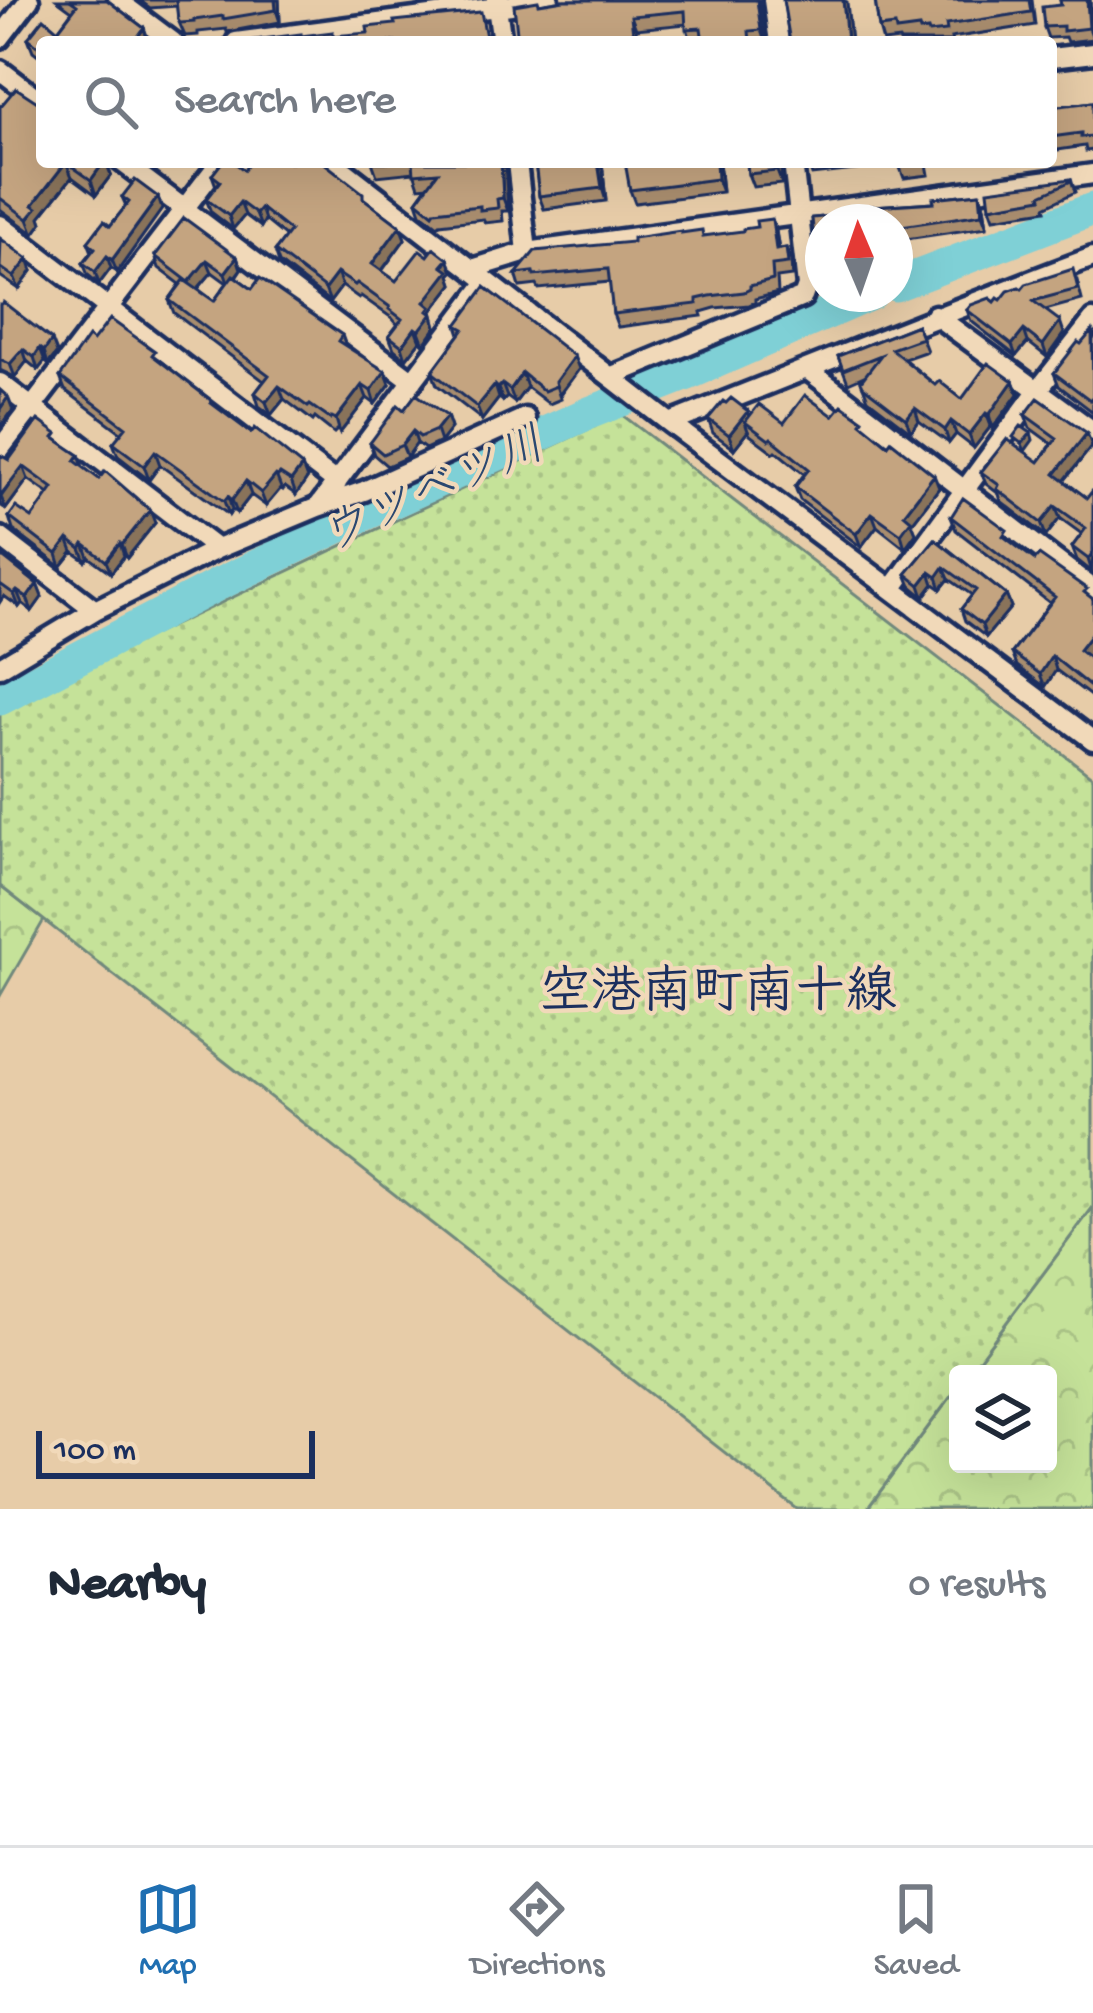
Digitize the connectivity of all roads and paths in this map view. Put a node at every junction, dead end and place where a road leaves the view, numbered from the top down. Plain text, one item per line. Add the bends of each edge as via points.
1 (29, 0) edge
2 (117, 0) edge
3 (549, 0) edge
4 (773, 0) edge
5 (497, 4) edge
6 (165, 36) edge
7 (277, 36) edge
8 (501, 36) edge
9 (778, 36) edge
10 (0, 38) edge
11 (1093, 53) edge
12 (1057, 57) edge
13 (0, 70) edge
14 (36, 97) edge
15 (130, 168) edge
16 (215, 168) edge
17 (340, 168) edge
18 (518, 168) edge
19 (794, 168) edge
20 (1093, 174) edge
21 (184, 209) junction
22 (798, 216) junction
23 (0, 226) edge
24 (527, 253) junction
25 (1093, 257) edge
26 (479, 276) junction
27 (106, 309) junction
28 (935, 315) junction
29 (1093, 320) edge
30 (807, 369) junction
31 (616, 379) junction
32 (413, 381) junction
33 (0, 383) edge
34 (1037, 390) junction
35 (32, 406) junction
36 (525, 418) dead end
37 (670, 423) junction
38 (1093, 431) edge
39 (0, 449) edge
40 (337, 483) junction
41 (966, 490) junction
42 (318, 507) junction
43 (0, 537) edge
44 (217, 549) junction
45 (1093, 589) edge
46 (892, 590) junction
47 (95, 610) junction
48 (0, 667) edge
49 (1092, 737) edge

1 - 10 street
2 - 6 street
3 - 5 street
4 - 9 street
5 - 7 street
5 - 8 street
11 - 12 street
13 - 14 street
15 - 21 street
16 - 21 street
17 - 26 street
18 - 24 street
19 - 22 street
20 - 22 street
21 - 27 street
21 - 32 street
22 - 24 street
22 - 31 street via 803,297
23 - 27 street
24 - 26 street
25 - 28 street
26 - 31 street
26 - 32 street
27 - 35 street
27 - 40 street
28 - 30 street
28 - 34 street
29 - 34 street
30 - 37 street
30 - 41 street
31 - 37 street
32 - 40 street
33 - 35 street
34 - 38 street
34 - 41 street
35 - 39 street
35 - 44 street
36 - 42 street
37 - 46 street
40 - 42 street
41 - 45 street
41 - 46 street
42 - 44 street
43 - 47 street
44 - 47 street
46 - 49 street
47 - 48 street

